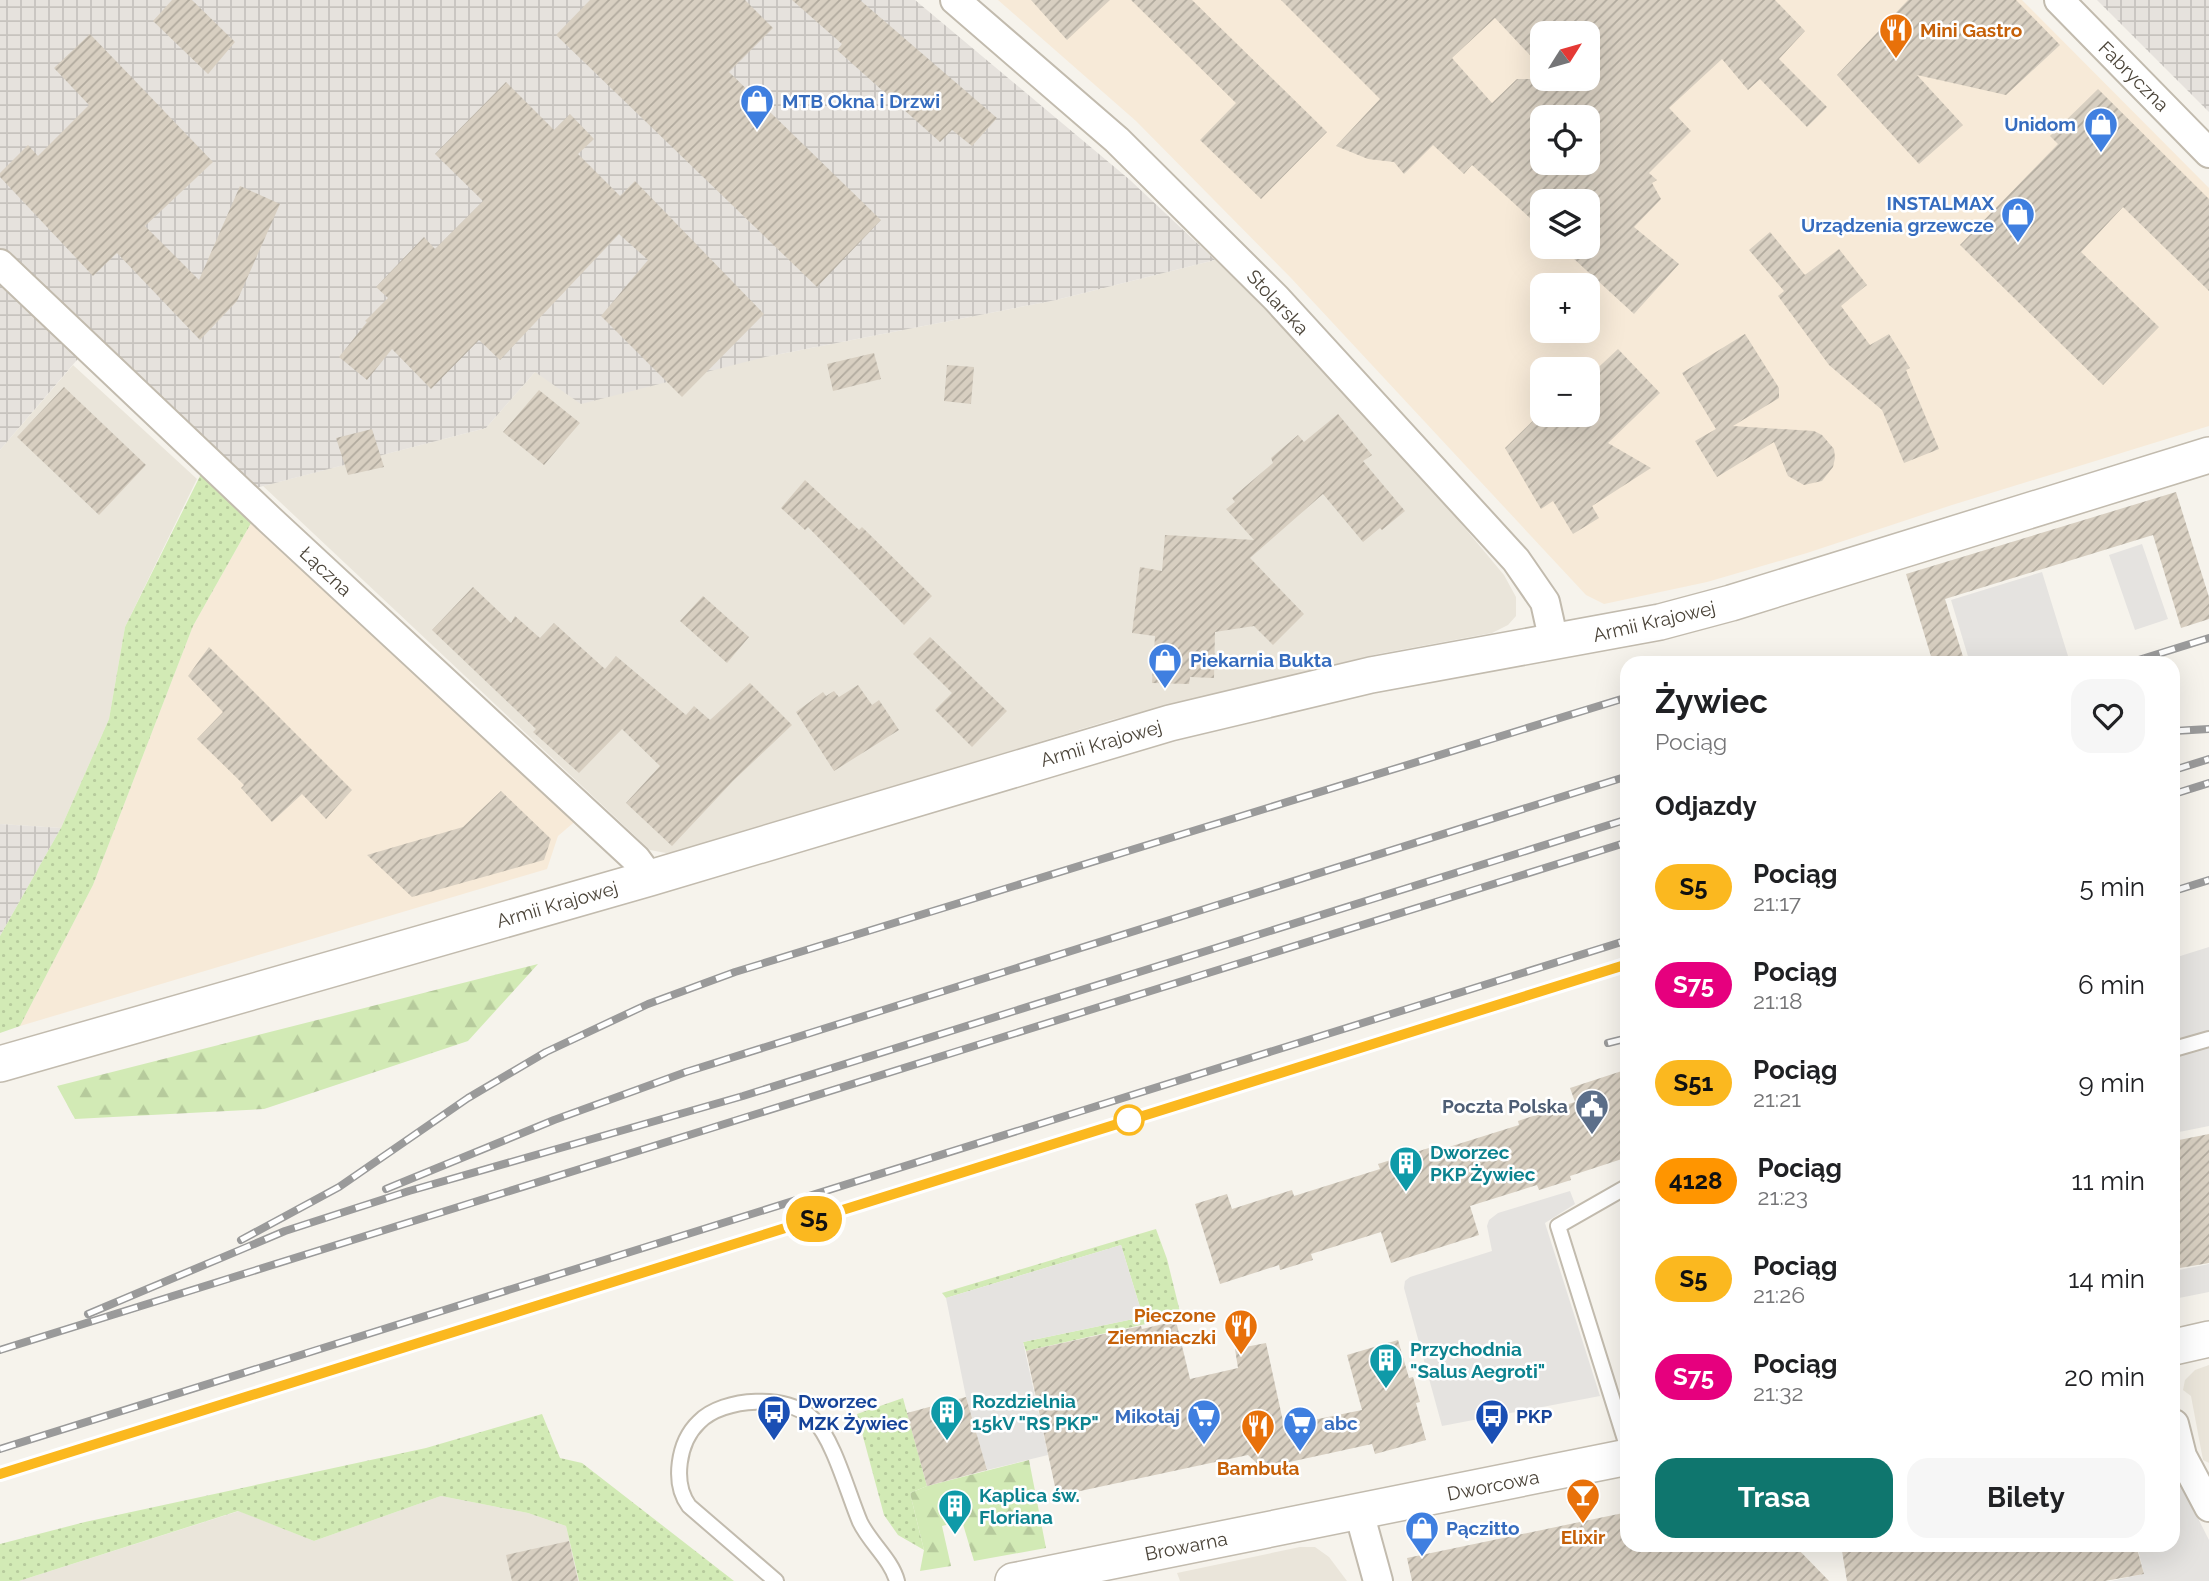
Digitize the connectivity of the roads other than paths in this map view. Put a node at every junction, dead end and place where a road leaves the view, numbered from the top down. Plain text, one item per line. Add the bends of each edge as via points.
1 (955, 0) edge
2 (2059, 0) edge
3 (2209, 153) edge
4 (0, 264) edge
5 (2209, 455) edge
6 (1554, 642) junction
7 (650, 878) junction
8 (2209, 1039) edge
9 (2180, 1047) edge
10 (0, 1064) edge
11 (1620, 1191) edge
12 (2209, 1339) edge
13 (2180, 1346) edge
14 (1620, 1424) edge
15 (2180, 1448) edge
16 (1620, 1459) edge
17 (2209, 1507) edge
18 (1359, 1512) junction
19 (776, 1581) edge
20 (897, 1581) edge
21 (1013, 1581) edge
22 (1378, 1581) edge

1 - 6 street, Stolarska via 1117,140 1276,298 1516,560 1545,602
2 - 3 street, Fabryczna
4 - 7 street, Łączna via 626,850
5 - 6 street, Armii Krajowej via 1731,603
6 - 7 street, Armii Krajowej via 1384,672 1170,723
7 - 10 street, Armii Krajowej
8 - 9 lane
11 - 14 lane via 1558,1226
12 - 13 street
15 - 17 street
16 - 18 street, Dworcowa
18 - 21 street, Browarna
18 - 22 street
19 - 20 lane via 689,1506 680,1490 678,1473 684,1448 698,1422 730,1406 776,1401 797,1407 814,1420 862,1525

